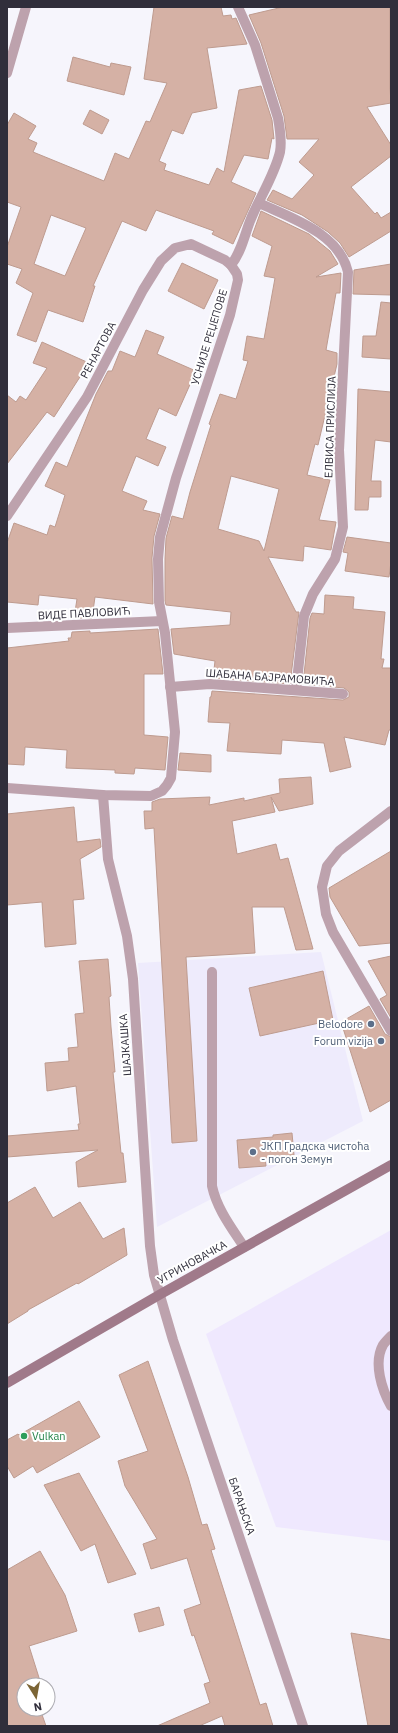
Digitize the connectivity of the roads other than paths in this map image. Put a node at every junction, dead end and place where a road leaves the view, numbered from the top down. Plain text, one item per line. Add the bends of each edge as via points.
1 (26, 7) edge
2 (238, 7) edge
3 (7, 73) edge
4 (259, 203) junction
5 (231, 265) junction
6 (7, 516) edge
7 (162, 621) junction
8 (7, 628) edge
9 (170, 687) junction
10 (296, 690) junction
11 (343, 694) dead end
12 (7, 788) edge
13 (103, 795) junction
14 (391, 811) edge
15 (212, 972) dead end
16 (391, 1031) edge
17 (391, 1165) edge
18 (244, 1247) junction
19 (158, 1295) junction
20 (391, 1336) edge
21 (7, 1383) edge
22 (391, 1406) edge
23 (303, 1726) edge

1 - 3 street
2 - 4 street via 255,45 280,128 280,151
4 - 5 street via 252,215 238,256
4 - 10 street, ЕЛВИСА ПРИСЛИЈА via 322,235 340,254 348,272 339,450 343,527 335,559 313,594 304,616
5 - 6 street, РЕНАРТОВА via 191,244 175,248 161,261 87,397
5 - 7 street, УСНИЈЕ РЕЏЕПОВЕ via 238,280 230,316 176,478 160,537 158,588
7 - 8 street, ВИДЕ ПАВЛОВИЋ
7 - 9 street, УСНИЈЕ РЕЏЕПОВЕ
9 - 10 street, ШАБАНА БАЈРАМОВИЋА via 210,684
9 - 13 street via 174,748 168,785 151,796
10 - 11 street, ШАБАНА БАЈРАМОВИЋА
12 - 13 street
13 - 19 street, ШАЈКАШКА via 108,859 127,936 133,979 150,1246
14 - 16 street via 339,851 327,866 322,887 326,914 333,932
15 - 18 street via 212,1186 220,1209
17 - 18 main road, УГРИНОВАЧКА
18 - 19 main road, УГРИНОВАЧКА
19 - 21 main road, УГРИНОВАЧКА
19 - 23 street, БАРАЊСКА
20 - 22 street via 383,1345 380,1355 380,1375

